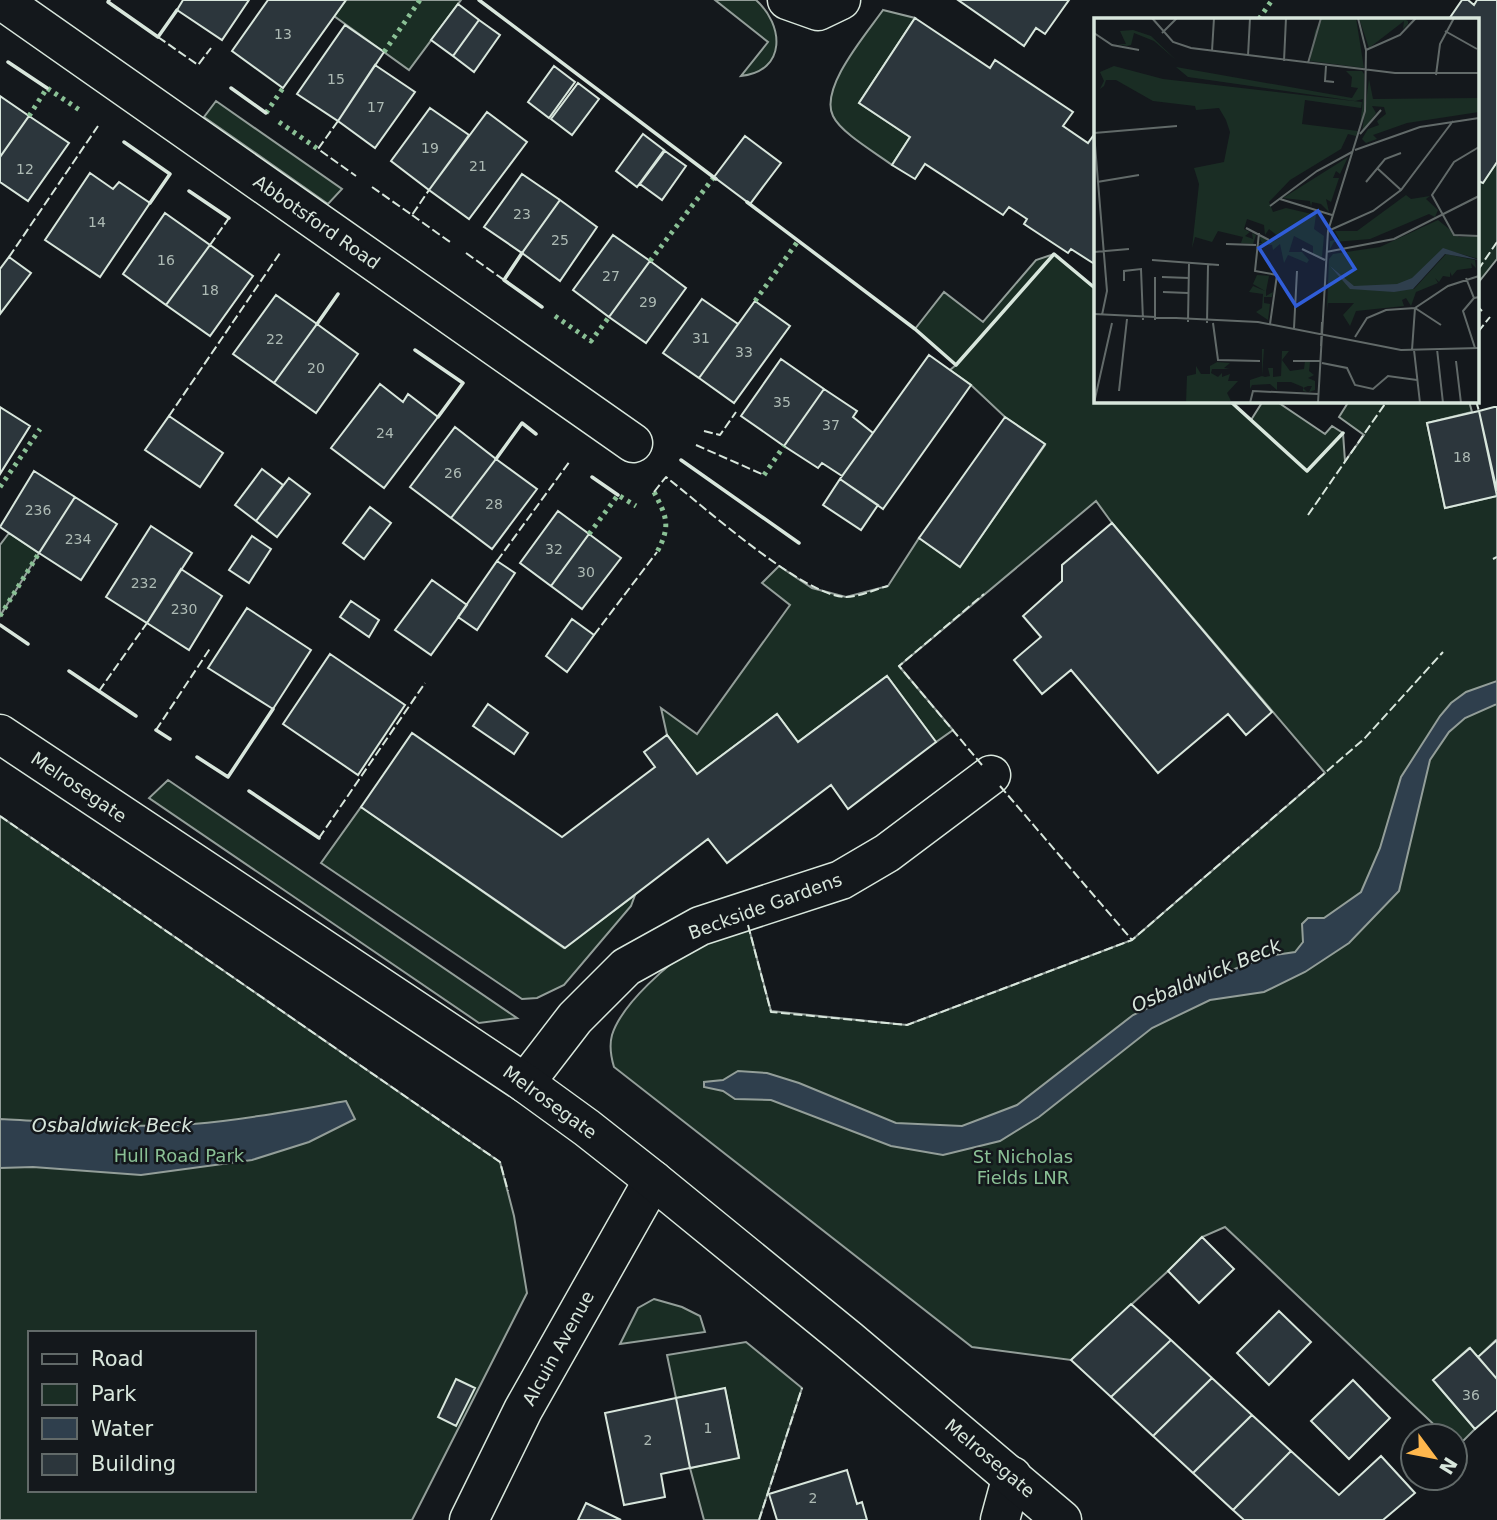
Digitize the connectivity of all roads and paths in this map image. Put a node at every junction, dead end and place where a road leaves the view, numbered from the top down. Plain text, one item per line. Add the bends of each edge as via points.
1 (1, 0) edge
2 (787, 0) edge
3 (841, 0) edge
4 (633, 443) dead end
5 (0, 734) edge
6 (992, 775) dead end
7 (525, 1083) junction
8 (653, 1180) junction
9 (1012, 1476) junction
10 (469, 1520) edge
11 (1000, 1520) edge
12 (1062, 1520) edge

1 - 4 street, Abbotsford Road
2 - 3 street via 818,11
5 - 7 street, Melrosegate
6 - 7 street, Beckside Gardens via 908,839 841,880 700,926 626,967 575,1018
7 - 8 street, Melrosegate
8 - 9 street, Melrosegate
8 - 10 street, Alcuin Avenue via 523,1410
9 - 11 street
9 - 12 street, Melrosegate

